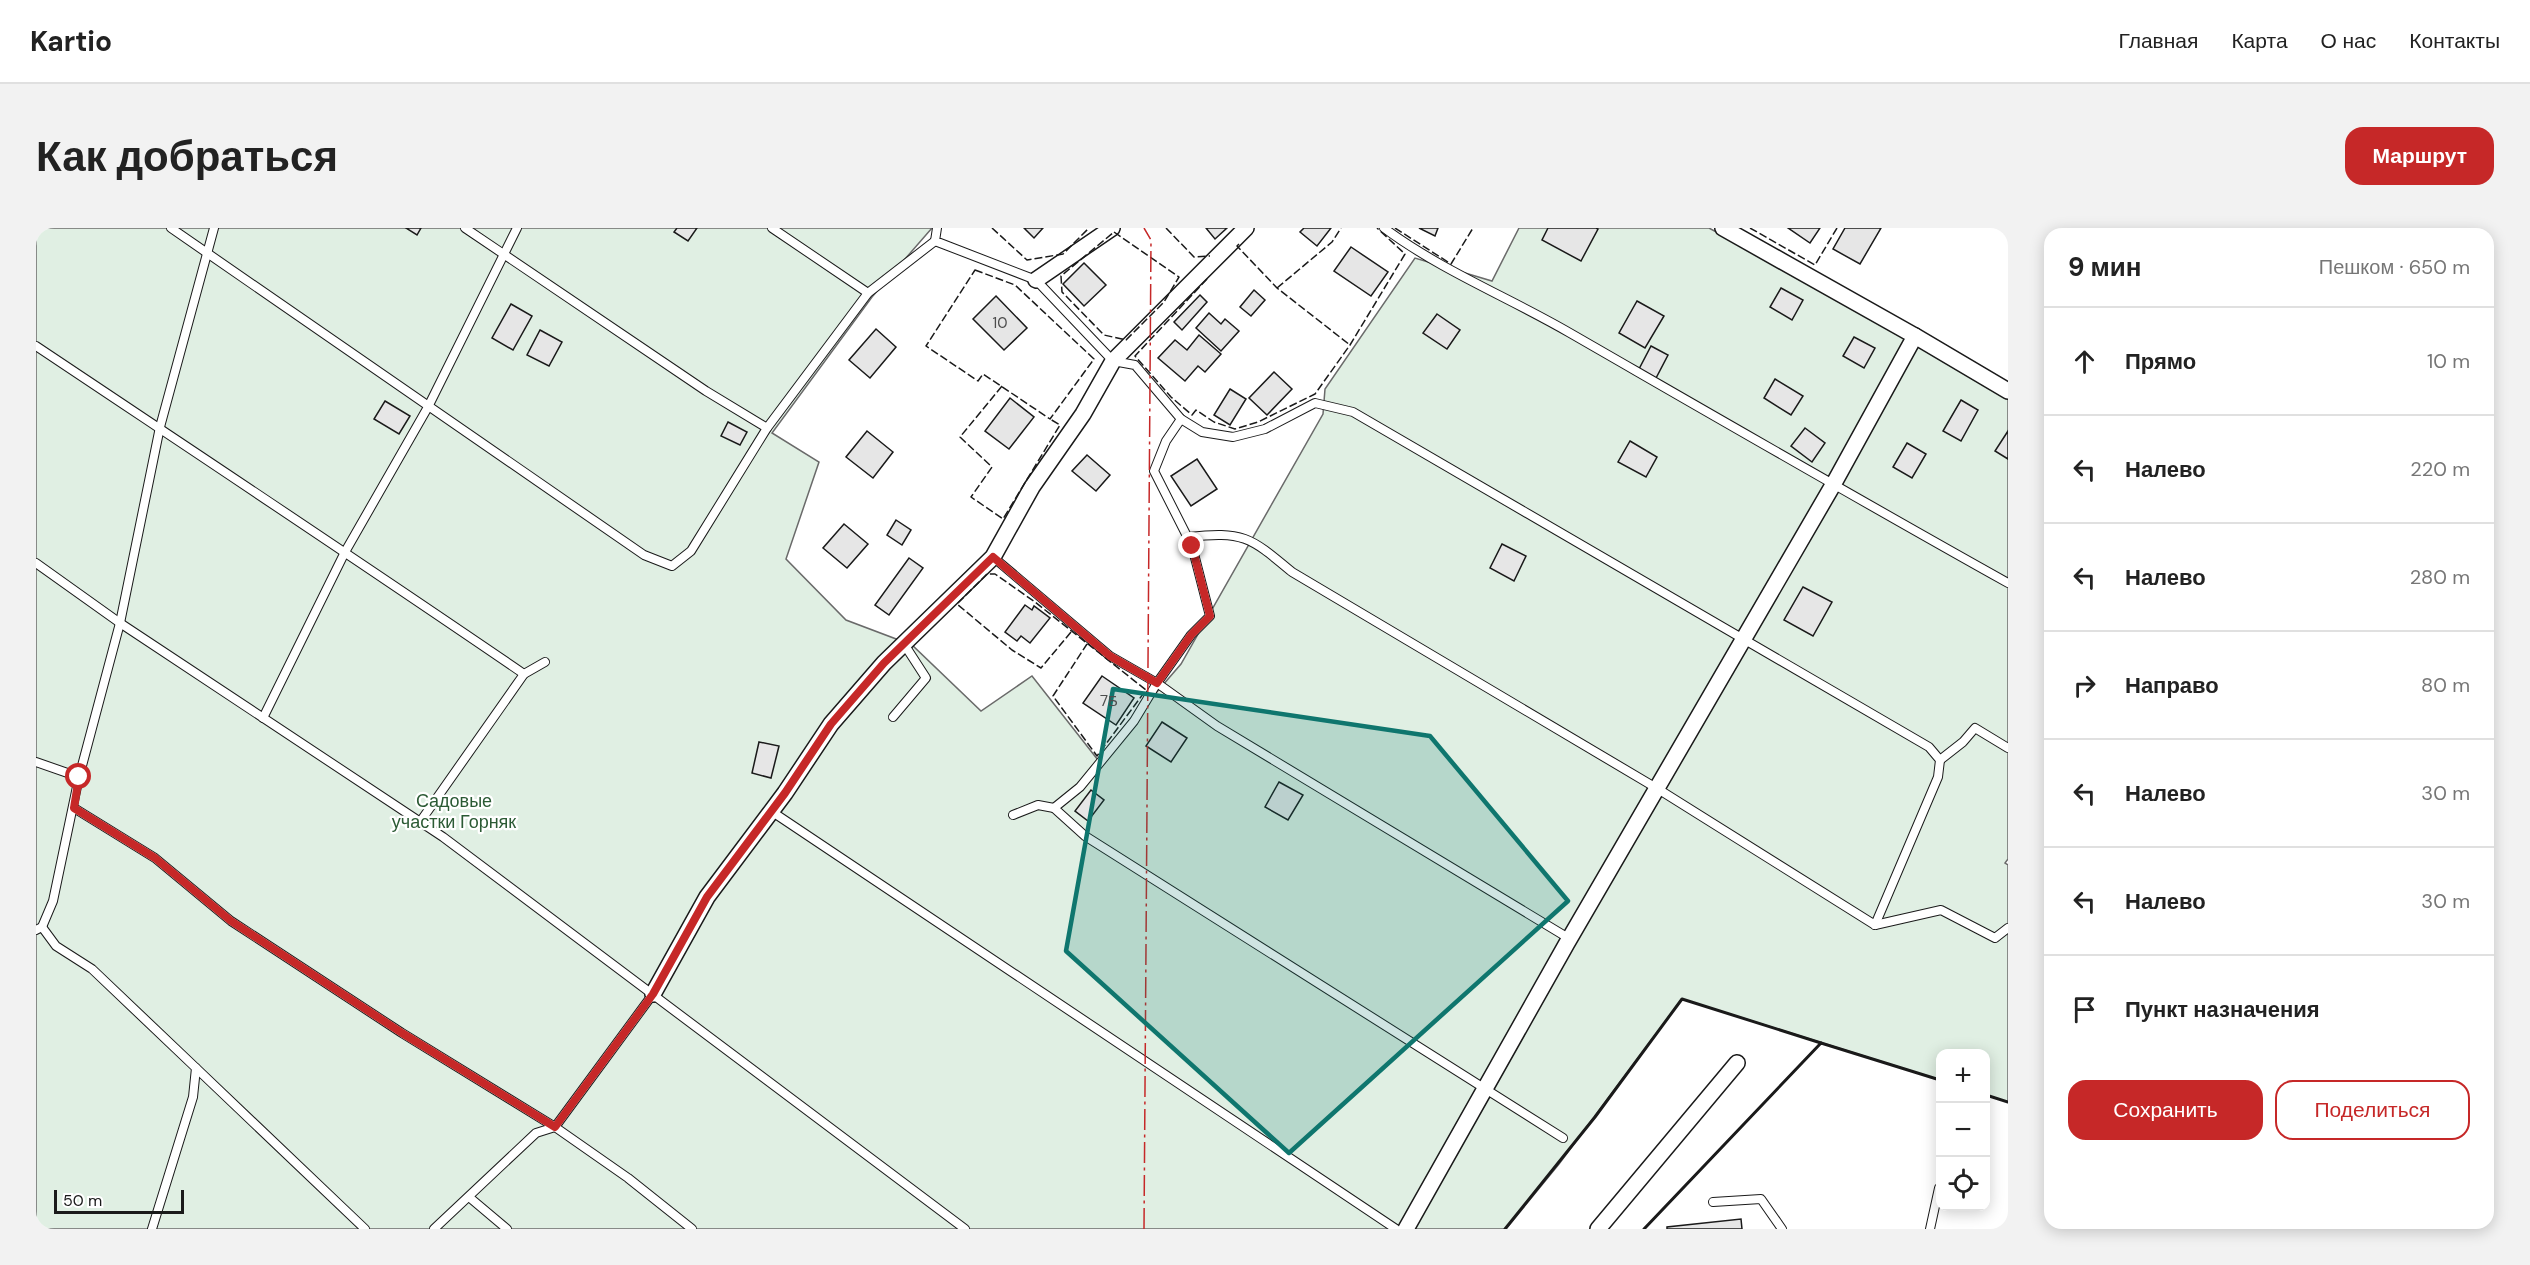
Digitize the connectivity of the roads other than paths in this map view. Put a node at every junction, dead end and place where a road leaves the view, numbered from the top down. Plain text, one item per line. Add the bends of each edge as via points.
1 (171, 228) edge
2 (214, 228) edge
3 (465, 228) edge
4 (517, 228) edge
5 (772, 228) edge
6 (937, 228) edge
7 (1112, 228) edge
8 (1246, 228) edge
9 (1384, 228) edge
10 (1723, 228) edge
11 (934, 241) junction
12 (208, 253) junction
13 (505, 254) junction
14 (1036, 280) junction
15 (868, 293) junction
16 (1915, 336) junction
17 (36, 346) edge
18 (1113, 361) junction
19 (2008, 391) edge
20 (428, 407) junction
21 (1181, 418) junction
22 (160, 427) junction
23 (767, 428) junction
24 (1833, 485) junction
25 (1188, 537) junction
26 (345, 552) junction
27 (993, 557) junction
28 (36, 563) edge
29 (2008, 583) edge
30 (120, 623) junction
31 (1744, 640) junction
32 (904, 644) junction
33 (545, 662) dead end
34 (524, 674) junction
35 (1157, 683) junction
36 (893, 717) dead end
37 (263, 718) junction
38 (2008, 748) edge
39 (1940, 760) junction
40 (36, 762) edge
41 (79, 777) junction
42 (1658, 789) junction
43 (74, 808) junction
44 (1054, 808) junction
45 (771, 812) junction
46 (1013, 815) dead end
47 (420, 822) junction
48 (1875, 925) junction
49 (2008, 928) edge
50 (39, 929) edge
51 (1570, 939) junction
52 (653, 994) junction
53 (1737, 1063) dead end
54 (195, 1068) junction
55 (1484, 1090) junction
56 (555, 1127) junction
57 (1563, 1138) dead end
58 (469, 1197) junction
59 (1713, 1202) dead end
60 (1936, 1202) edge
61 (152, 1229) edge
62 (365, 1229) edge
63 (434, 1229) edge
64 (507, 1229) edge
65 (692, 1229) edge
66 (964, 1229) edge
67 (1396, 1229) edge
68 (1406, 1229) edge
69 (1598, 1229) edge
70 (1782, 1229) edge
71 (1930, 1229) edge

1 - 12 lane
2 - 12 lane
3 - 13 lane
4 - 13 lane
5 - 15 lane
6 - 11 lane
7 - 14 street
8 - 18 street
9 - 24 lane via 1469,282 1560,327
10 - 16 street
11 - 14 lane
11 - 15 lane
12 - 20 lane
12 - 22 lane
13 - 20 lane
13 - 23 lane
14 - 18 lane
15 - 23 lane
16 - 19 street
16 - 24 street
17 - 22 lane
18 - 21 lane via 1135,365
18 - 27 street via 1083,414 1032,486
20 - 23 lane via 644,555 672,566 691,551
20 - 26 lane
21 - 25 lane via 1154,471
21 - 31 lane via 1202,432 1233,437 1265,429 1315,403 1353,412
22 - 26 lane
22 - 30 lane
24 - 29 lane
24 - 31 street
25 - 35 lane via 1210,616 1191,635
25 - 42 lane via 1224,533 1256,542 1292,572
26 - 34 lane
26 - 37 lane
27 - 32 street
27 - 35 lane via 1110,656
28 - 30 lane
30 - 37 lane
30 - 41 lane
31 - 39 lane via 1929,747
31 - 42 street
32 - 36 lane via 926,678
32 - 45 street via 831,724
33 - 34 lane
34 - 47 lane
35 - 44 lane via 1134,721 1080,787
35 - 51 lane via 1217,726
37 - 47 lane
38 - 39 lane via 1975,728
39 - 48 lane via 1938,777
40 - 41 lane
41 - 43 lane
42 - 48 lane
42 - 51 street
43 - 50 lane via 53,901
43 - 56 lane via 155,858 231,921
44 - 46 lane via 1038,805
44 - 55 lane via 1086,836
45 - 52 street via 707,897
45 - 67 lane
47 - 52 lane
48 - 49 lane via 1941,910 1995,938
50 - 54 lane via 56,946 92,969
51 - 55 street
52 - 56 lane
52 - 66 lane
53 - 69 street
54 - 61 lane via 193,1096
54 - 62 lane
55 - 57 lane
55 - 68 street
56 - 58 lane via 536,1133
56 - 65 lane
58 - 63 lane
58 - 64 lane
59 - 70 lane via 1761,1199
60 - 71 lane

